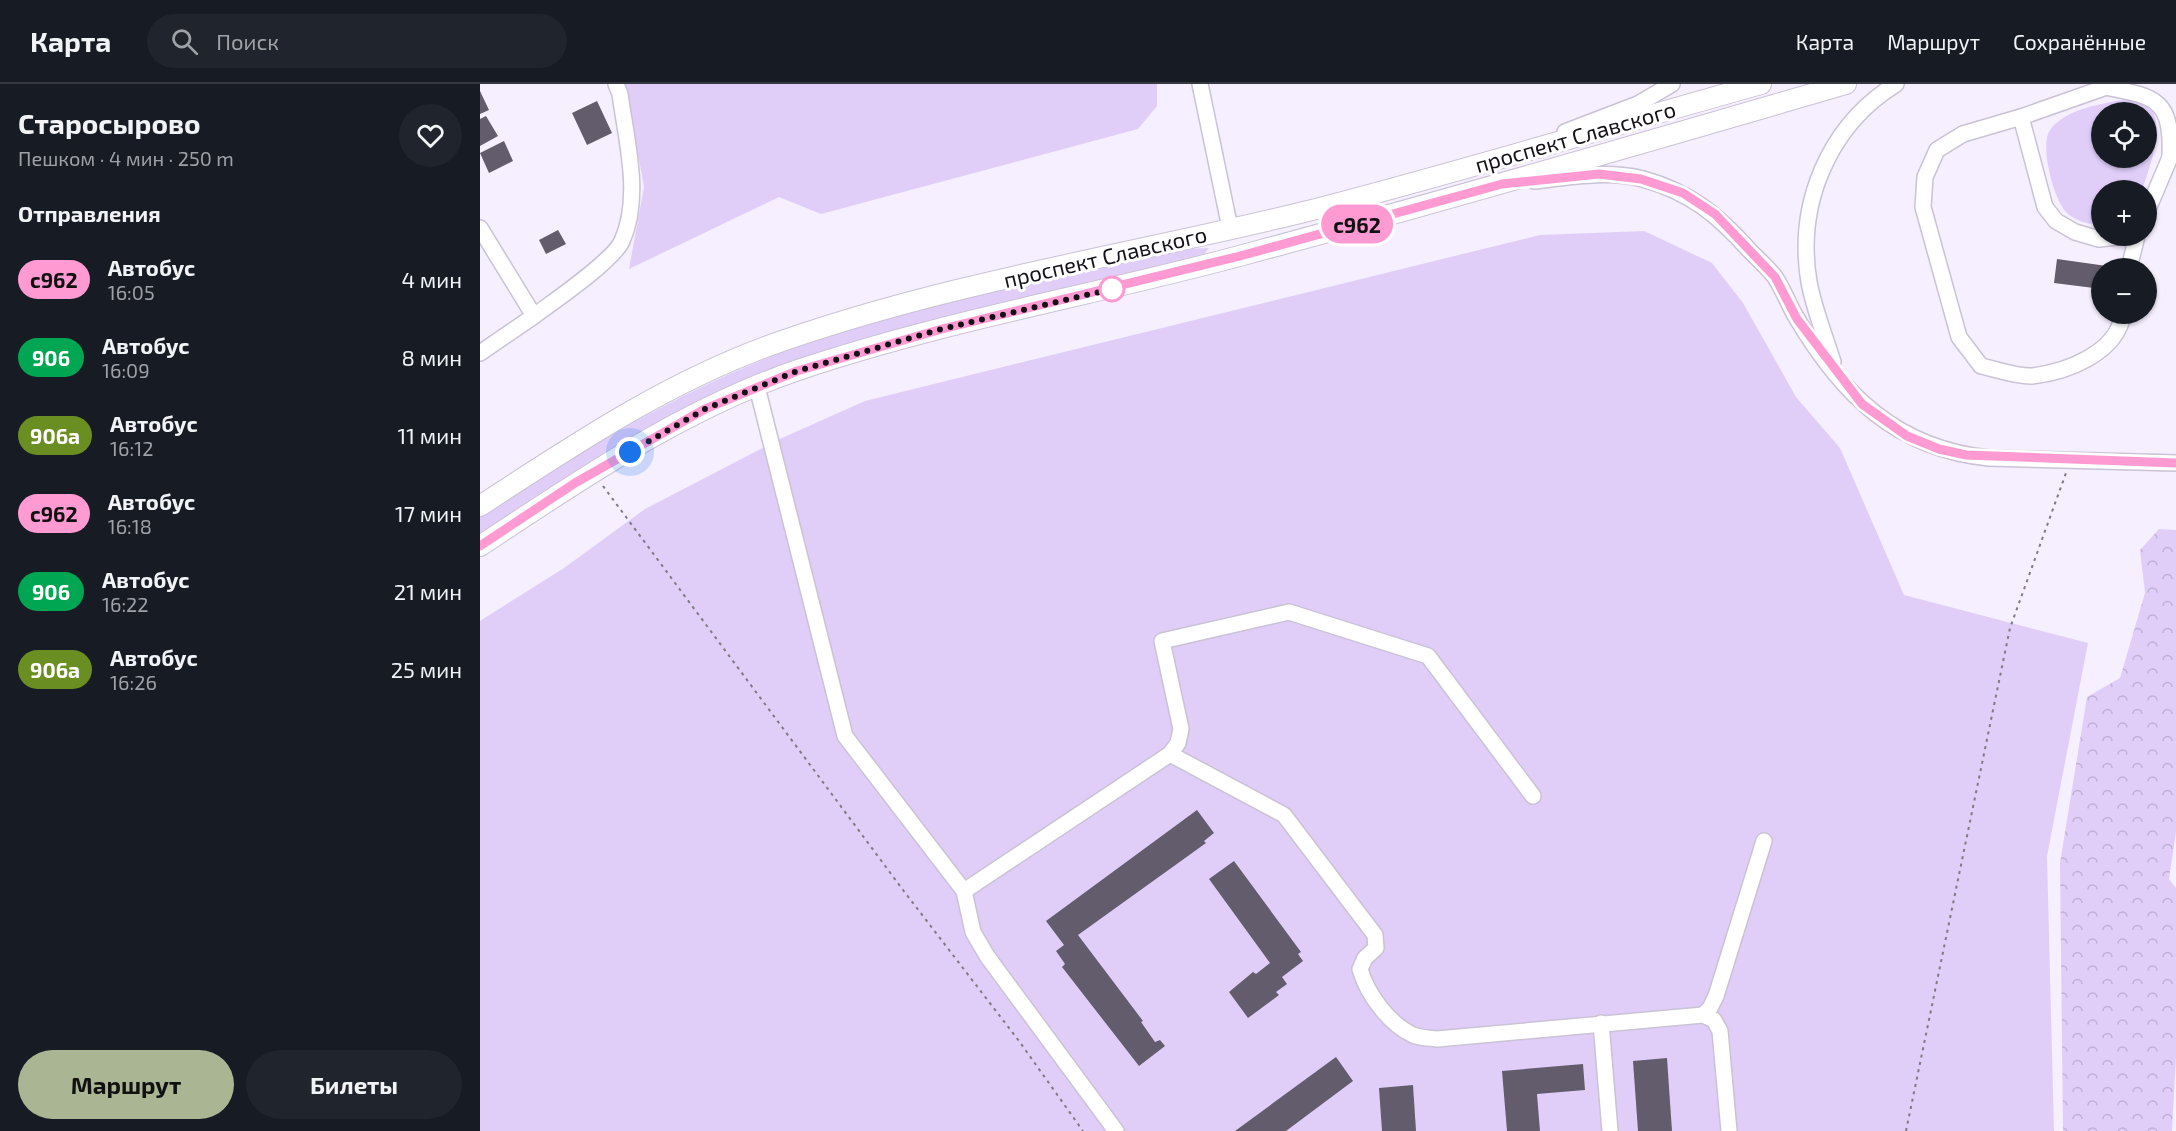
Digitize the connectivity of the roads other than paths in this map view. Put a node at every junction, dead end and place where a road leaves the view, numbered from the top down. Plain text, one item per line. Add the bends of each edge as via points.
1 (616, 84) edge
2 (1200, 84) edge
3 (1672, 84) edge
4 (1761, 84) edge
5 (1846, 84) edge
6 (1896, 84) edge
7 (2110, 86) edge
8 (2020, 117) junction
9 (2173, 149) edge
10 (1497, 158) junction
11 (1502, 184) junction
12 (2157, 188) edge
13 (480, 228) edge
14 (1230, 228) junction
15 (2091, 237) edge
16 (534, 316) junction
17 (2119, 324) edge
18 (480, 353) edge
19 (1836, 373) junction
20 (757, 387) junction
21 (2176, 463) edge
22 (480, 506) edge
23 (480, 546) edge
24 (1170, 754) junction
25 (1533, 796) dead end
26 (1764, 841) dead end
27 (964, 891) junction
28 (1702, 1015) junction
29 (1601, 1023) junction
30 (1116, 1131) edge
31 (1610, 1131) edge
32 (1729, 1131) edge

1 - 16 street via 630,175 630,213 622,243 591,273
2 - 14 street
3 - 10 street via 1638,104
4 - 10 main road, проспект Славского
5 - 11 main road, проспект Славского
6 - 19 street via 1854,119 1835,143 1810,202 1805,245 1809,284
7 - 8 street
7 - 9 street via 2151,97 2162,107
8 - 15 street via 2045,207 2056,221
8 - 17 street via 1963,134 1937,150 1925,177 1923,207 1959,337 1981,366 2031,376 2085,361 2111,342
9 - 12 street
10 - 14 main road, проспект Славского via 1308,211
11 - 19 street via 1599,174 1641,179 1683,193 1715,214 1775,277 1797,319
11 - 20 main road, проспект Славского via 1229,259 942,329 797,371
13 - 16 street
14 - 22 main road, проспект Славского via 930,297 782,340 687,381 555,457
16 - 18 street
19 - 21 street via 1862,404 1889,425 1939,449 1989,458
20 - 23 main road, проспект Славского via 705,409 593,472
20 - 27 street via 845,736
24 - 25 street via 1181,729 1162,641 1288,612 1428,656
24 - 27 street
24 - 29 street via 1284,815 1375,935 1376,948 1360,969 1364,983 1395,1024 1416,1036 1437,1039
26 - 28 street via 1716,996
27 - 30 street via 973,932 987,956
28 - 29 street
28 - 32 street via 1714,1020 1720,1030
29 - 31 street

